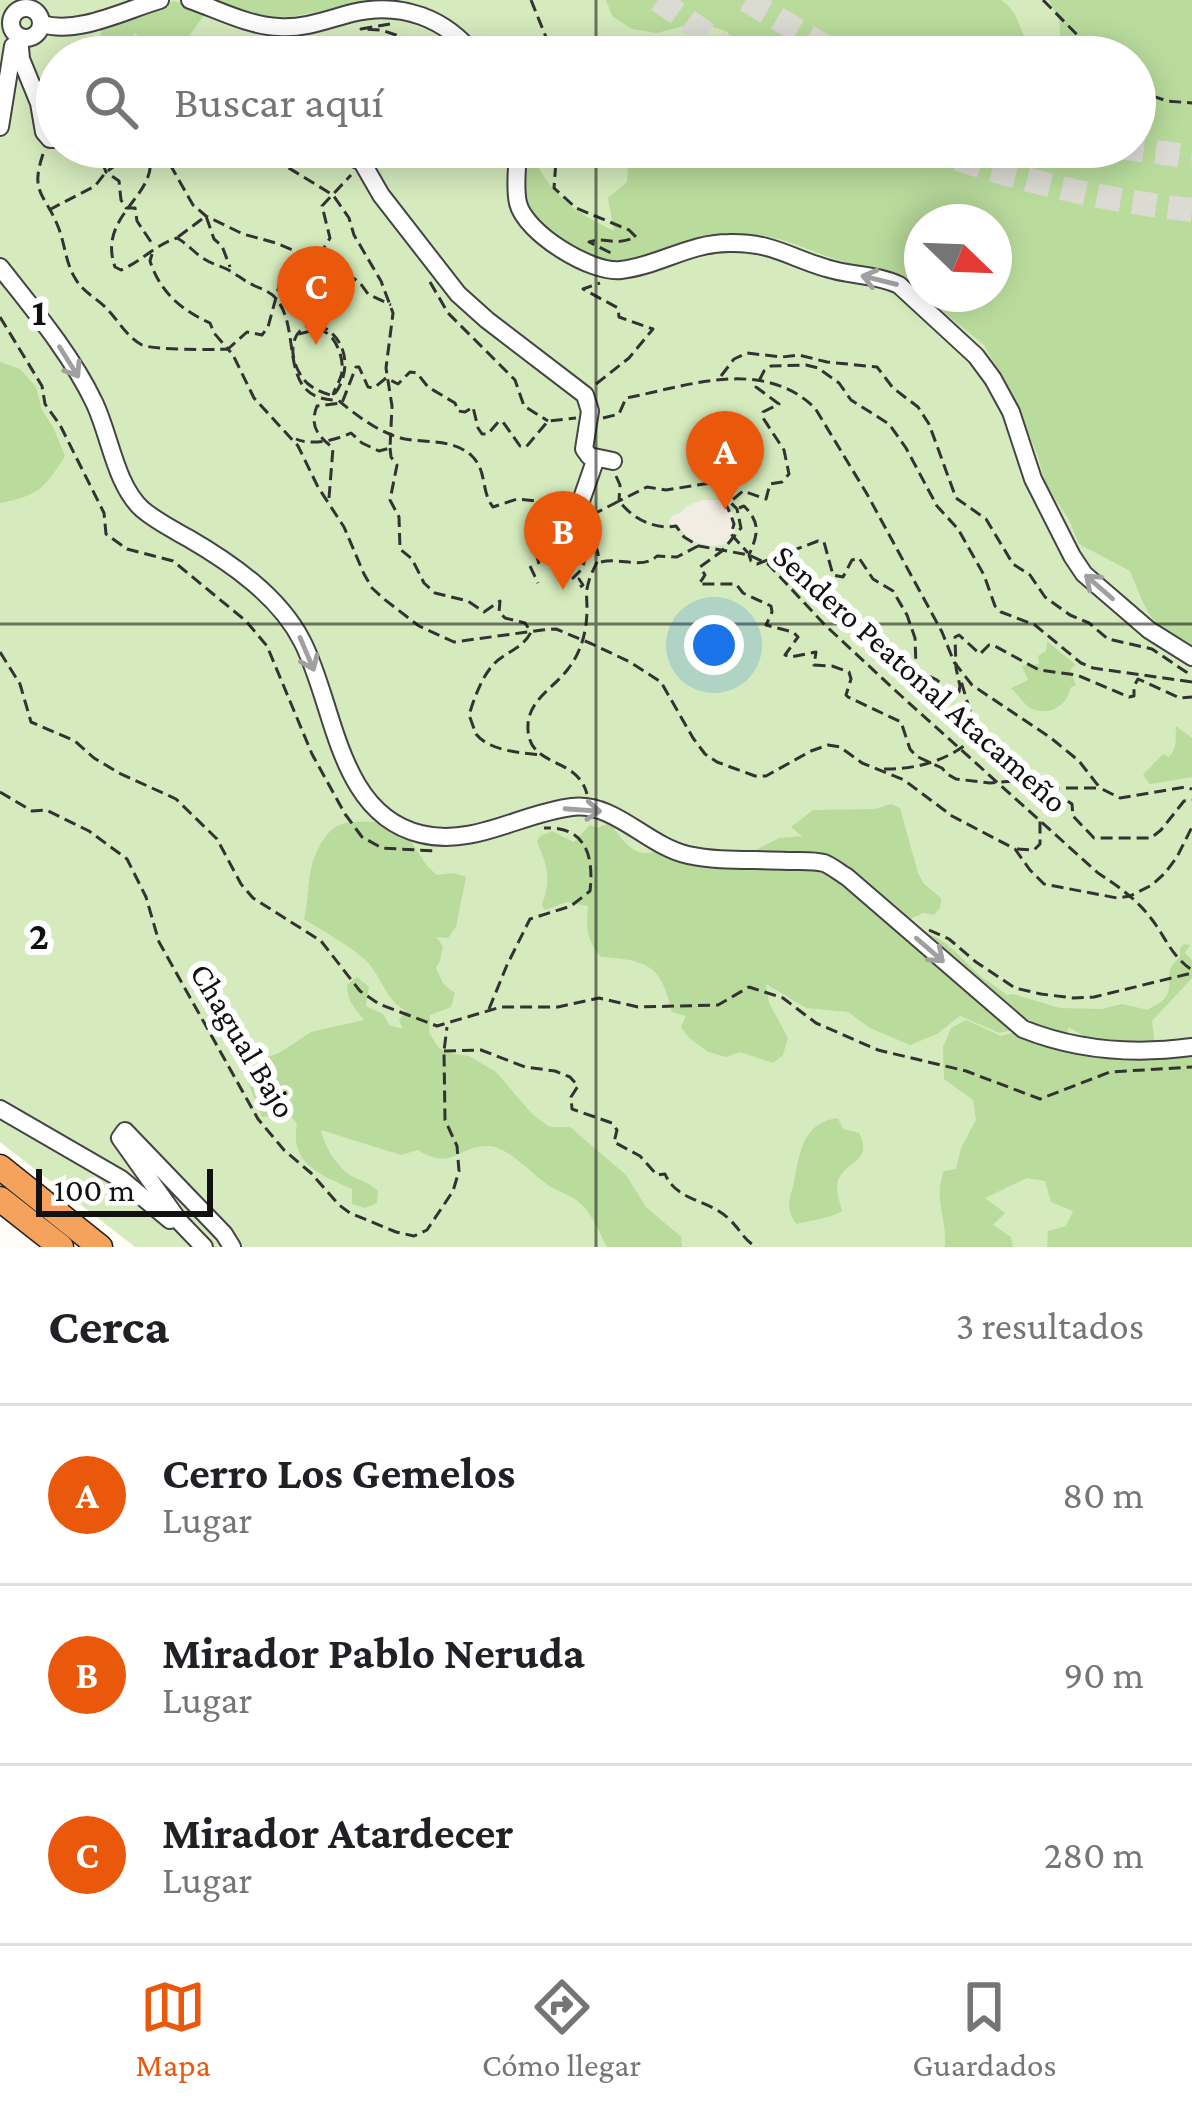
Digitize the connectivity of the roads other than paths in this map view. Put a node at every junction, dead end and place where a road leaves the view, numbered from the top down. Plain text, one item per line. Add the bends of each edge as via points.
1 (160, 0) edge
2 (190, 0) edge
3 (29, 9) edge
4 (17, 35) junction
5 (456, 36) edge
6 (36, 96) edge
7 (0, 127) edge
8 (366, 168) edge
9 (518, 168) edge
10 (0, 267) edge
11 (574, 520) road end
12 (1192, 657) edge
13 (1192, 1047) edge
14 (0, 1109) edge
15 (0, 1167) edge
16 (0, 1199) edge
17 (61, 1247) edge
18 (100, 1247) edge
19 (199, 1247) edge
20 (232, 1247) edge

1 - 3 street via 50,27
2 - 5 street via 281,28 382,7 424,16
3 - 4 street via 11,21
3 - 4 street via 34,37
4 - 6 street
4 - 7 street
8 - 11 street via 458,294 585,395 584,449 605,459
12 -> 9 street via 1084,574 993,379 899,285 754,243 598,269 525,219
10 -> 13 street via 93,400 133,499 286,616 310,657 351,774 400,827 459,836 575,806 598,809 685,854 822,862 1023,1029 1091,1049
14 - 19 street via 122,1179
15 - 18 highway
16 - 17 highway
19 - 20 street via 120,1138 124,1131

